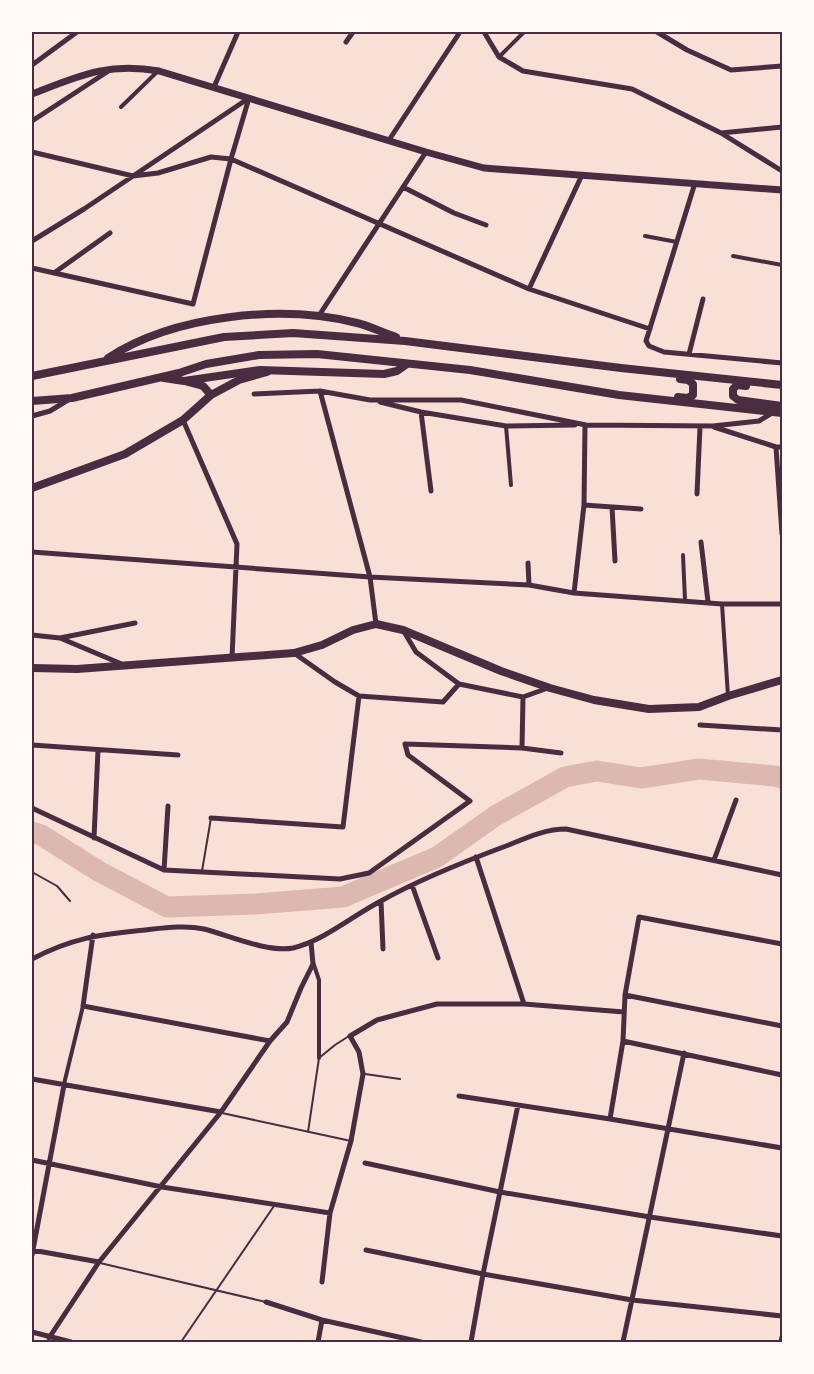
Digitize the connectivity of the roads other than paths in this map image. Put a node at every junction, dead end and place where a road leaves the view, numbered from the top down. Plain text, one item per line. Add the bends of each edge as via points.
1 (77, 32) edge
2 (238, 32) edge
3 (353, 32) edge
4 (460, 32) edge
5 (484, 32) edge
6 (524, 32) edge
7 (657, 32) edge
8 (346, 42) dead end
9 (500, 57) junction
10 (32, 65) edge
11 (783, 66) edge
12 (113, 68) junction
13 (159, 71) junction
14 (214, 87) junction
15 (32, 94) edge
16 (249, 98) junction
17 (121, 108) dead end
18 (32, 121) edge
19 (783, 127) edge
20 (721, 133) junction
21 (389, 140) junction
22 (32, 152) edge
23 (426, 152) junction
24 (231, 159) junction
25 (783, 171) edge
26 (582, 175) junction
27 (133, 176) junction
28 (695, 183) junction
29 (403, 187) junction
30 (783, 190) edge
31 (378, 224) junction
32 (486, 225) dead end
33 (110, 233) dead end
34 (645, 236) dead end
35 (32, 241) edge
36 (676, 242) junction
37 (733, 256) dead end
38 (783, 265) edge
39 (32, 268) edge
40 (54, 273) junction
41 (529, 289) junction
42 (703, 298) dead end
43 (318, 316) junction
44 (650, 329) junction
45 (405, 341) junction
46 (688, 354) junction
47 (102, 362) junction
48 (783, 363) edge
49 (407, 364) junction
50 (621, 369) junction
51 (269, 371) junction
52 (32, 376) edge
53 (161, 377) junction
54 (184, 381) junction
55 (783, 385) edge
56 (783, 390) edge
57 (320, 391) junction
58 (254, 394) dead end
59 (211, 395) junction
60 (619, 395) junction
61 (72, 398) junction
62 (370, 400) junction
63 (32, 402) edge
64 (783, 406) edge
65 (421, 412) junction
66 (778, 412) edge
67 (32, 416) edge
68 (183, 420) junction
69 (586, 425) junction
70 (506, 426) junction
71 (713, 426) junction
72 (700, 427) junction
73 (779, 447) edge
74 (511, 485) dead end
75 (32, 488) edge
76 (431, 491) dead end
77 (697, 494) dead end
78 (584, 505) junction
79 (612, 507) junction
80 (642, 509) dead end
81 (782, 534) edge
82 (701, 542) dead end
83 (32, 552) edge
84 (683, 555) dead end
85 (615, 561) dead end
86 (528, 563) dead end
87 (237, 568) junction
88 (370, 577) junction
89 (529, 585) junction
90 (574, 592) junction
91 (685, 600) junction
92 (708, 602) junction
93 (722, 604) junction
94 (783, 604) edge
95 (135, 622) dead end
96 (376, 624) junction
97 (403, 630) junction
98 (32, 635) edge
99 (60, 638) junction
100 (294, 653) junction
101 (232, 658) junction
102 (126, 665) junction
103 (32, 668) edge
104 (783, 680) edge
105 (459, 684) junction
106 (550, 688) junction
107 (359, 696) junction
108 (728, 696) junction
109 (523, 697) junction
110 (700, 725) dead end
111 (783, 730) edge
112 (32, 745) edge
113 (522, 748) junction
114 (98, 750) junction
115 (561, 753) dead end
116 (178, 754) dead end
117 (736, 800) dead end
118 (168, 806) dead end
119 (32, 808) edge
120 (211, 818) joint
121 (94, 838) junction
122 (476, 857) junction
123 (714, 860) junction
124 (164, 870) junction
125 (202, 871) junction
126 (32, 872) edge
127 (783, 875) edge
128 (412, 885) junction
129 (70, 901) dead end
130 (381, 901) junction
131 (93, 935) junction
132 (311, 942) junction
133 (783, 944) edge
134 (383, 949) dead end
135 (438, 958) dead end
136 (32, 959) edge
137 (313, 964) junction
138 (625, 995) junction
139 (524, 1004) junction
140 (83, 1006) junction
141 (624, 1012) junction
142 (783, 1026) edge
143 (350, 1036) junction
144 (270, 1041) junction
145 (623, 1041) junction
146 (684, 1053) junction
147 (319, 1058) junction
148 (363, 1074) junction
149 (783, 1075) edge
150 (399, 1079) dead end
151 (32, 1080) edge
152 (64, 1084) junction
153 (459, 1096) dead end
154 (518, 1105) junction
155 (221, 1112) junction
156 (610, 1119) junction
157 (668, 1129) junction
158 (308, 1132) junction
159 (351, 1141) junction
160 (783, 1148) edge
161 (32, 1161) edge
162 (364, 1163) dead end
163 (49, 1164) junction
164 (162, 1187) junction
165 (500, 1192) junction
166 (275, 1204) junction
167 (330, 1214) junction
168 (650, 1217) junction
169 (783, 1236) edge
170 (366, 1250) dead end
171 (32, 1252) edge
172 (99, 1263) junction
173 (483, 1274) junction
174 (322, 1282) dead end
175 (218, 1290) junction
176 (632, 1300) junction
177 (266, 1302) joint
178 (783, 1316) edge
179 (322, 1320) junction
180 (32, 1332) edge
181 (783, 1337) edge
182 (49, 1338) junction
183 (71, 1342) edge
184 (181, 1342) edge
185 (318, 1342) edge
186 (421, 1342) edge
187 (471, 1342) edge
188 (623, 1342) edge
189 (781, 1342) edge

1 - 10 street
2 - 14 street
3 - 8 street
4 - 21 street
5 - 9 street
6 - 9 street
7 - 11 street via 732,70
9 - 20 street via 523,72 632,89
12 - 13 street
12 - 15 street via 80,75
12 - 18 street
13 - 14 street
13 - 17 street
14 - 16 street
16 - 21 street
16 - 24 street
16 - 27 street
19 - 20 street
20 - 25 street
21 - 23 street
22 - 27 street
23 - 26 street via 484,168
23 - 29 street
24 - 27 street via 211,157 158,173
24 - 31 street
24 - 40 street via 193,304
26 - 28 street
26 - 41 street
27 - 35 street
28 - 30 street
28 - 36 street
29 - 31 street
29 - 32 street
31 - 41 street
31 - 43 street
33 - 40 street
34 - 36 street
36 - 44 street
37 - 38 street
39 - 40 street
41 - 44 street
42 - 46 street
43 - 45 highway via 359,323
43 - 47 highway via 233,317 176,328 142,338
44 - 46 street via 646,341 649,346
45 - 47 highway via 293,333 225,337
45 - 50 highway
46 - 48 street
47 - 52 highway
49 - 51 highway via 384,374
49 - 53 highway via 317,354 259,355
49 - 60 highway via 470,370
50 - 55 highway
50 - 60 highway via 630,374 688,380 693,384 693,395
51 - 54 highway
51 - 59 main road via 239,380
53 - 54 highway
53 - 61 highway
54 - 59 main road via 203,386
56 - 64 highway via 737,385 733,389 738,400
57 - 58 street
57 - 62 street
57 - 88 street
59 - 68 main road
60 - 66 highway
61 - 63 highway
61 - 67 street
62 - 65 street
62 - 69 street via 461,400
65 - 70 street
65 - 76 street
66 - 71 street via 759,421
68 - 75 main road via 125,454
68 - 87 street via 237,544
69 - 70 street
69 - 72 street
69 - 78 street
70 - 74 street
71 - 72 street
71 - 73 street
72 - 77 street
73 - 81 street
78 - 79 street
78 - 90 street
79 - 80 street
79 - 85 street
82 - 92 street
83 - 87 street
84 - 91 street
86 - 89 street
87 - 88 street
87 - 101 street
88 - 89 street
88 - 96 street
89 - 90 street
90 - 91 street
91 - 92 street
92 - 93 street
93 - 94 street
93 - 108 street
95 - 99 street
96 - 97 main road
96 - 100 main road
97 - 105 street via 416,652
97 - 106 main road
98 - 99 street
99 - 102 street
100 - 101 main road
100 - 107 street
101 - 102 main road
102 - 103 main road
104 - 108 main road
105 - 107 street via 443,702
105 - 109 street
106 - 108 main road via 649,709 699,707
106 - 109 street
107 - 120 street via 344,827
109 - 113 street
110 - 111 street
112 - 114 street
113 - 115 street
113 - 125 street via 405,744 408,755 470,801 369,873 340,879
114 - 116 street
114 - 121 street
117 - 123 street
118 - 124 street
119 - 121 street
120 - 125 lane
121 - 124 street
122 - 123 street via 551,829 566,829
122 - 128 street
122 - 139 street
123 - 127 street
124 - 125 street
126 - 129 lane via 57,886
128 - 130 street
128 - 135 street
130 - 132 street
130 - 134 street
131 - 132 street via 170,927 201,928 270,947 290,949
131 - 136 street via 53,947
131 - 140 street
132 - 137 street
133 - 138 street via 639,917
137 - 144 street via 287,1022
137 - 147 street via 319,980
138 - 141 street
138 - 142 street
139 - 141 street
139 - 143 street via 437,1004 377,1020
140 - 144 street
140 - 152 street
141 - 145 street
143 - 147 lane
143 - 148 street via 359,1052
144 - 155 street
145 - 146 street
145 - 156 street
146 - 149 street
146 - 157 street
147 - 158 lane
148 - 150 lane
148 - 159 street
151 - 152 street
152 - 155 street
152 - 163 street
153 - 154 street
154 - 156 street
154 - 165 street
155 - 158 lane
155 - 164 street
156 - 157 street
157 - 160 street
157 - 168 street
158 - 159 lane
159 - 167 street
161 - 163 street
162 - 165 street
163 - 164 street
163 - 171 street
164 - 166 street
164 - 172 street
165 - 168 street
165 - 173 street
166 - 167 street
166 - 175 lane
167 - 174 street
168 - 169 street
168 - 176 street
170 - 173 street
171 - 172 street
172 - 175 lane
172 - 182 street
173 - 176 street
173 - 187 street
175 - 177 lane
175 - 184 lane
176 - 178 street
176 - 188 street
177 - 179 street
179 - 185 street
179 - 186 street
180 - 182 street
181 - 189 street
182 - 183 street

